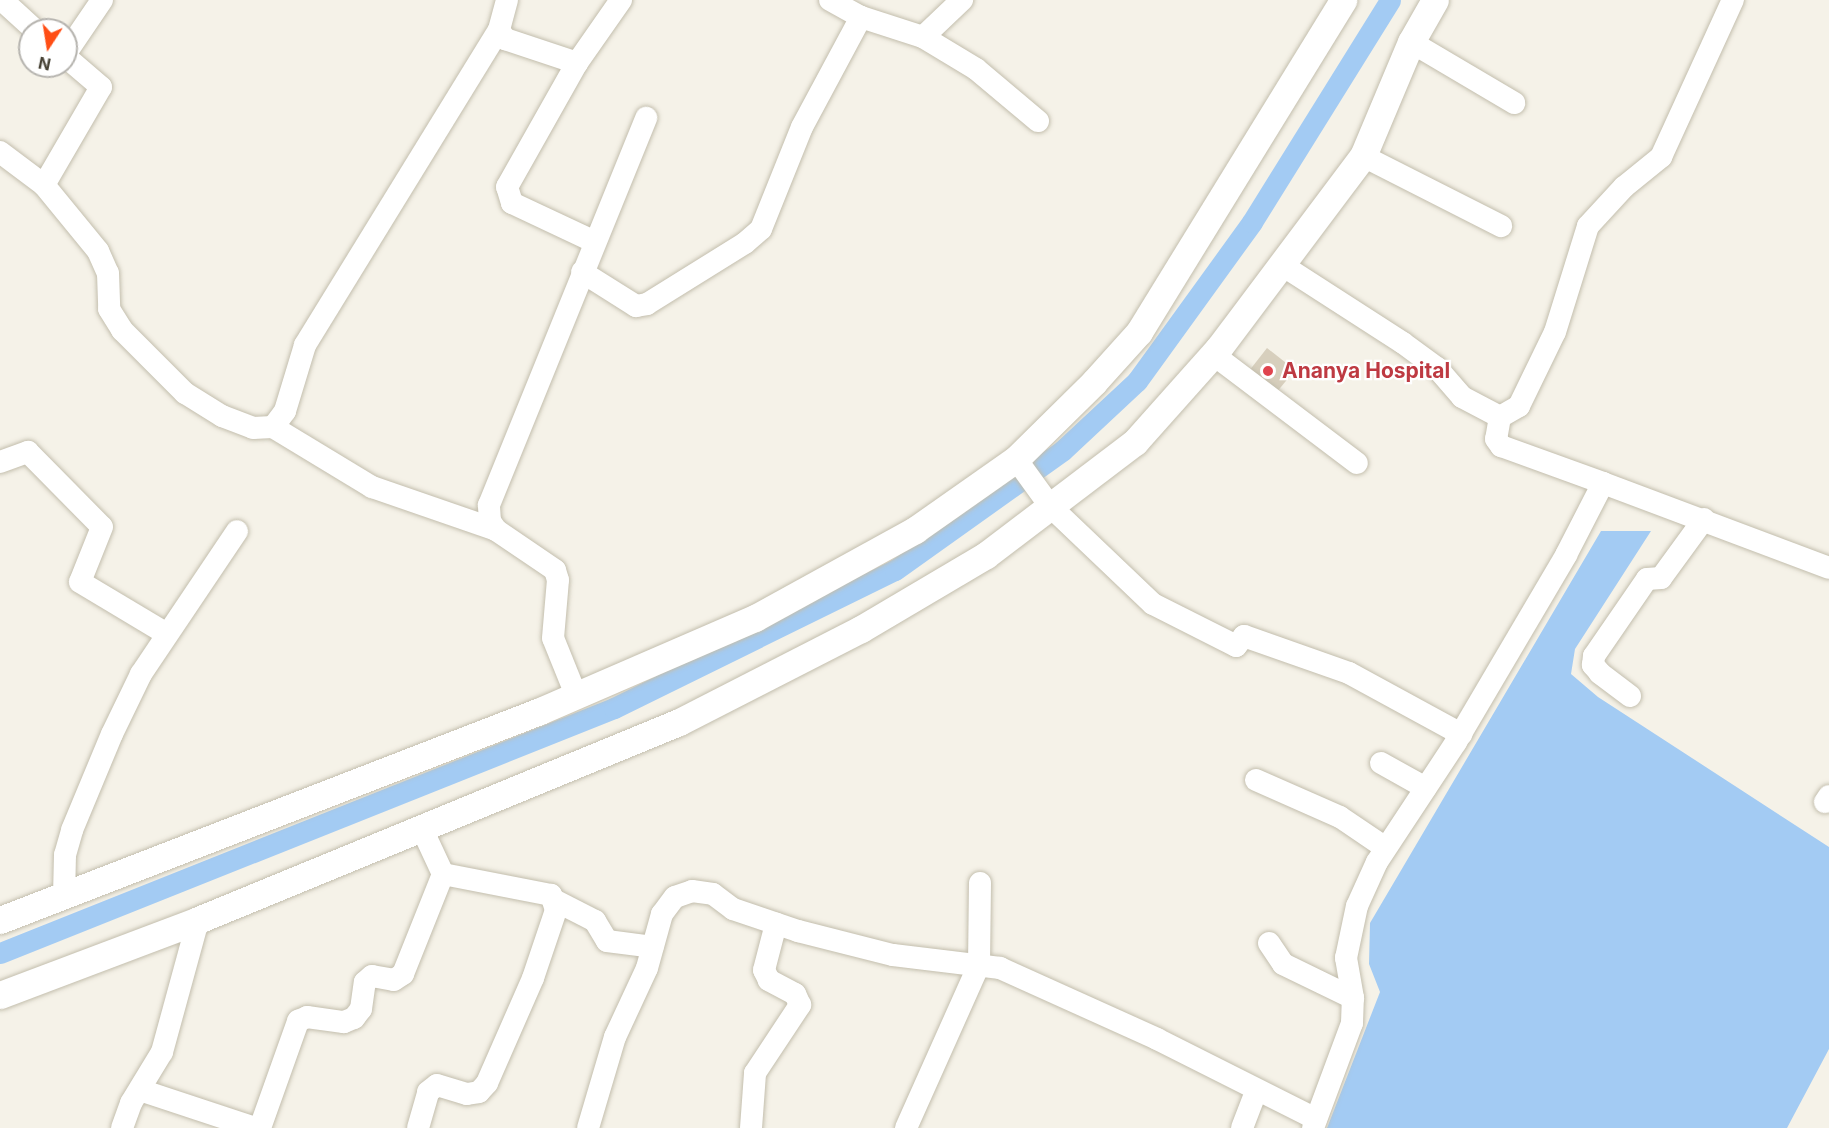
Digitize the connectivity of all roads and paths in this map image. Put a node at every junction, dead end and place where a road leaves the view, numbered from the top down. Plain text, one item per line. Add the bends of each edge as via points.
1 (2, 0) edge
2 (102, 0) edge
3 (507, 0) edge
4 (621, 0) edge
5 (830, 0) edge
6 (962, 0) edge
7 (1343, 0) edge
8 (1435, 0) edge
9 (1733, 0) edge
10 (861, 16) junction
11 (22, 18) edge
12 (499, 30) junction
13 (78, 37) edge
14 (923, 37) junction
15 (1411, 42) junction
16 (577, 63) junction
17 (78, 66) edge
18 (1514, 103) dead end
19 (646, 118) dead end
20 (1038, 121) dead end
21 (0, 152) edge
22 (1364, 156) junction
23 (44, 185) junction
24 (1501, 226) dead end
25 (595, 242) junction
26 (1282, 265) junction
27 (582, 272) junction
28 (1214, 354) junction
29 (1500, 417) junction
30 (273, 427) junction
31 (0, 462) edge
32 (1018, 463) junction
33 (1357, 463) dead end
34 (1603, 483) junction
35 (1045, 500) junction
36 (1704, 519) junction
37 (496, 530) junction
38 (237, 531) dead end
39 (1829, 567) edge
40 (167, 634) junction
41 (576, 695) junction
42 (1630, 696) dead end
43 (1461, 734) junction
44 (1381, 763) dead end
45 (1256, 780) dead end
46 (1426, 788) junction
47 (422, 829) junction
48 (1386, 848) junction
49 (442, 874) junction
50 (980, 883) dead end
51 (64, 896) junction
52 (556, 901) junction
53 (198, 920) junction
54 (0, 921) edge
55 (776, 924) junction
56 (1269, 943) dead end
57 (653, 946) junction
58 (979, 965) junction
59 (0, 995) edge
60 (1353, 998) junction
61 (140, 1090) junction
62 (1256, 1092) junction
63 (1315, 1124) edge
64 (122, 1128) edge
65 (255, 1128) edge
66 (260, 1128) edge
67 (418, 1128) edge
68 (588, 1128) edge
69 (752, 1128) edge
70 (906, 1128) edge
71 (1242, 1128) edge

1 - 11 street
2 - 13 street
3 - 12 street
4 - 16 street
5 - 10 street
6 - 14 street
7 - 32 street via 1139,332
8 - 15 street
9 - 29 street via 1661,157 1624,187 1588,226 1555,332 1519,406
10 - 14 street
10 - 27 street via 802,127 761,229 647,304 636,306
12 - 16 street via 505,39
12 - 30 street via 305,345 285,411
14 - 20 street via 976,69
15 - 18 street
15 - 22 street
16 - 25 street via 510,180 507,196 512,203
17 - 23 street via 101,87
19 - 25 street
21 - 23 street
22 - 24 street
22 - 26 street
23 - 30 street via 104,261 109,309 122,330 185,393 222,416 253,428
25 - 27 street
26 - 28 street
26 - 29 street via 1437,368 1462,397
27 - 37 street via 498,477 489,505 490,521
28 - 33 street
28 - 35 street via 1135,442
29 - 34 street via 1496,439 1501,446
30 - 37 street via 372,487
31 - 40 street via 28,452 102,527 80,582
32 - 35 street
32 - 41 street via 915,530 755,618
34 - 36 street
34 - 43 street via 1566,555
35 - 43 street via 1153,603 1236,646 1244,636 1349,673
35 - 47 street via 986,555 771,676 680,722
36 - 39 street
36 - 42 street via 1661,578 1647,579 1594,656 1593,665 1599,673
37 - 41 street via 555,570 558,580 553,639
38 - 40 street
40 - 51 street via 141,674 84,796 65,855
41 - 51 street
43 - 46 street
44 - 46 street
45 - 48 street via 1340,817
46 - 48 street
47 - 49 street
47 - 53 street
48 - 60 street via 1357,906 1346,958
49 - 52 street via 551,895
49 - 66 street via 403,974 394,980 372,976 365,982 361,1009 354,1018 344,1022 307,1017 297,1021
50 - 58 street
51 - 54 street
52 - 57 street via 595,921 607,941
52 - 67 street via 533,978 487,1083 479,1092 467,1094 437,1085 429,1092
53 - 59 street
53 - 61 street via 162,1052
55 - 57 street via 733,909 713,894 692,891 675,897 662,914
55 - 58 street via 893,955
55 - 69 street via 764,970 769,980 795,994 800,1005 755,1073
56 - 60 street via 1282,964
57 - 68 street via 615,1037
58 - 62 street via 1000,968 1157,1039
58 - 70 street
60 - 63 street via 1352,1023
61 - 64 street
61 - 65 street
62 - 63 street
62 - 71 street

